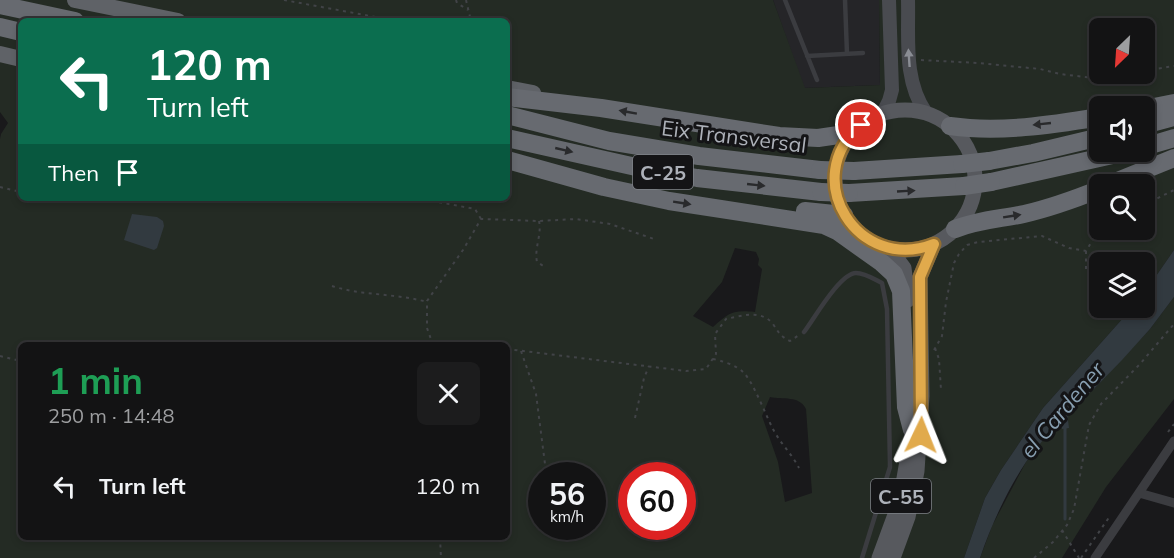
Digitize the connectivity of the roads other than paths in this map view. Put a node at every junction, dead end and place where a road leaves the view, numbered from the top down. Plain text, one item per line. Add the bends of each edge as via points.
1 (75, 0) edge
2 (785, 0) edge
3 (844, 0) edge
4 (889, 0) edge
5 (908, 0) edge
6 (0, 5) edge
7 (61, 18) edge
8 (163, 18) edge
9 (0, 27) edge
10 (18, 31) edge
11 (863, 53) dead end
12 (0, 54) edge
13 (847, 54) junction
14 (807, 56) junction
15 (18, 58) edge
16 (817, 80) dead end
17 (510, 89) edge
18 (510, 98) edge
19 (1174, 103) edge
20 (1155, 107) edge
21 (601, 108) junction
22 (883, 113) junction
23 (926, 113) junction
24 (510, 116) edge
25 (1174, 117) edge
26 (1089, 118) edge
27 (1155, 122) edge
28 (950, 126) junction
29 (852, 134) junction
30 (1174, 138) edge
31 (510, 139) edge
32 (1089, 140) edge
33 (1155, 144) edge
34 (1174, 158) edge
35 (510, 161) edge
36 (1089, 161) edge
37 (510, 166) edge
38 (1135, 174) edge
39 (604, 187) junction
40 (1089, 193) edge
41 (738, 211) junction
42 (844, 215) junction
43 (955, 229) junction
44 (934, 244) junction
45 (889, 248) junction
46 (804, 332) road end
47 (912, 430) junction
48 (1172, 447) edge
49 (1139, 493) junction
50 (1174, 503) edge
51 (862, 558) edge
52 (879, 558) edge
53 (893, 558) edge
54 (1095, 558) edge

1 - 8 highway
2 - 14 lane
3 - 13 lane
4 - 22 main road via 892,90
23 -> 5 main road via 917,101 908,60
6 - 7 highway
9 - 10 highway
11 - 13 lane
12 - 15 highway
13 - 14 lane
14 - 16 lane
17 - 21 highway
18 - 21 highway
19 - 20 highway
29 -> 21 highway via 818,138 779,136
22 - 23 main road
22 - 29 main road via 864,122
23 - 28 main road
24 - 32 highway, Eix Transversal / C-25, bridge via 699,156 820,170 989,161
25 - 27 highway
26 -> 28 highway via 979,129
28 - 43 main road via 968,148 975,176 971,205
29 - 42 main road via 841,151 835,175
30 - 33 highway
31 -> 36 highway, Eix Transversal / C-25, bridge via 697,178 821,192 992,183
34 - 38 highway
35 - 39 highway
37 - 39 highway
39 -> 41 highway
43 -> 40 highway via 1024,214
41 - 42 highway via 766,208
41 - 47 highway via 824,225 894,274 901,291 906,407
42 - 45 main road via 866,238
43 - 44 main road
44 - 45 main road via 912,250
44 - 53 main road, C-55 via 920,277 922,396 917,471 908,517
45 - 47 main road, C-55 via 904,268 906,281 913,357
46 - 51 lane via 845,277 854,273 882,283 887,309 890,467
47 - 52 main road, C-55 via 900,501
48 - 49 street
49 - 50 street
49 - 54 street

